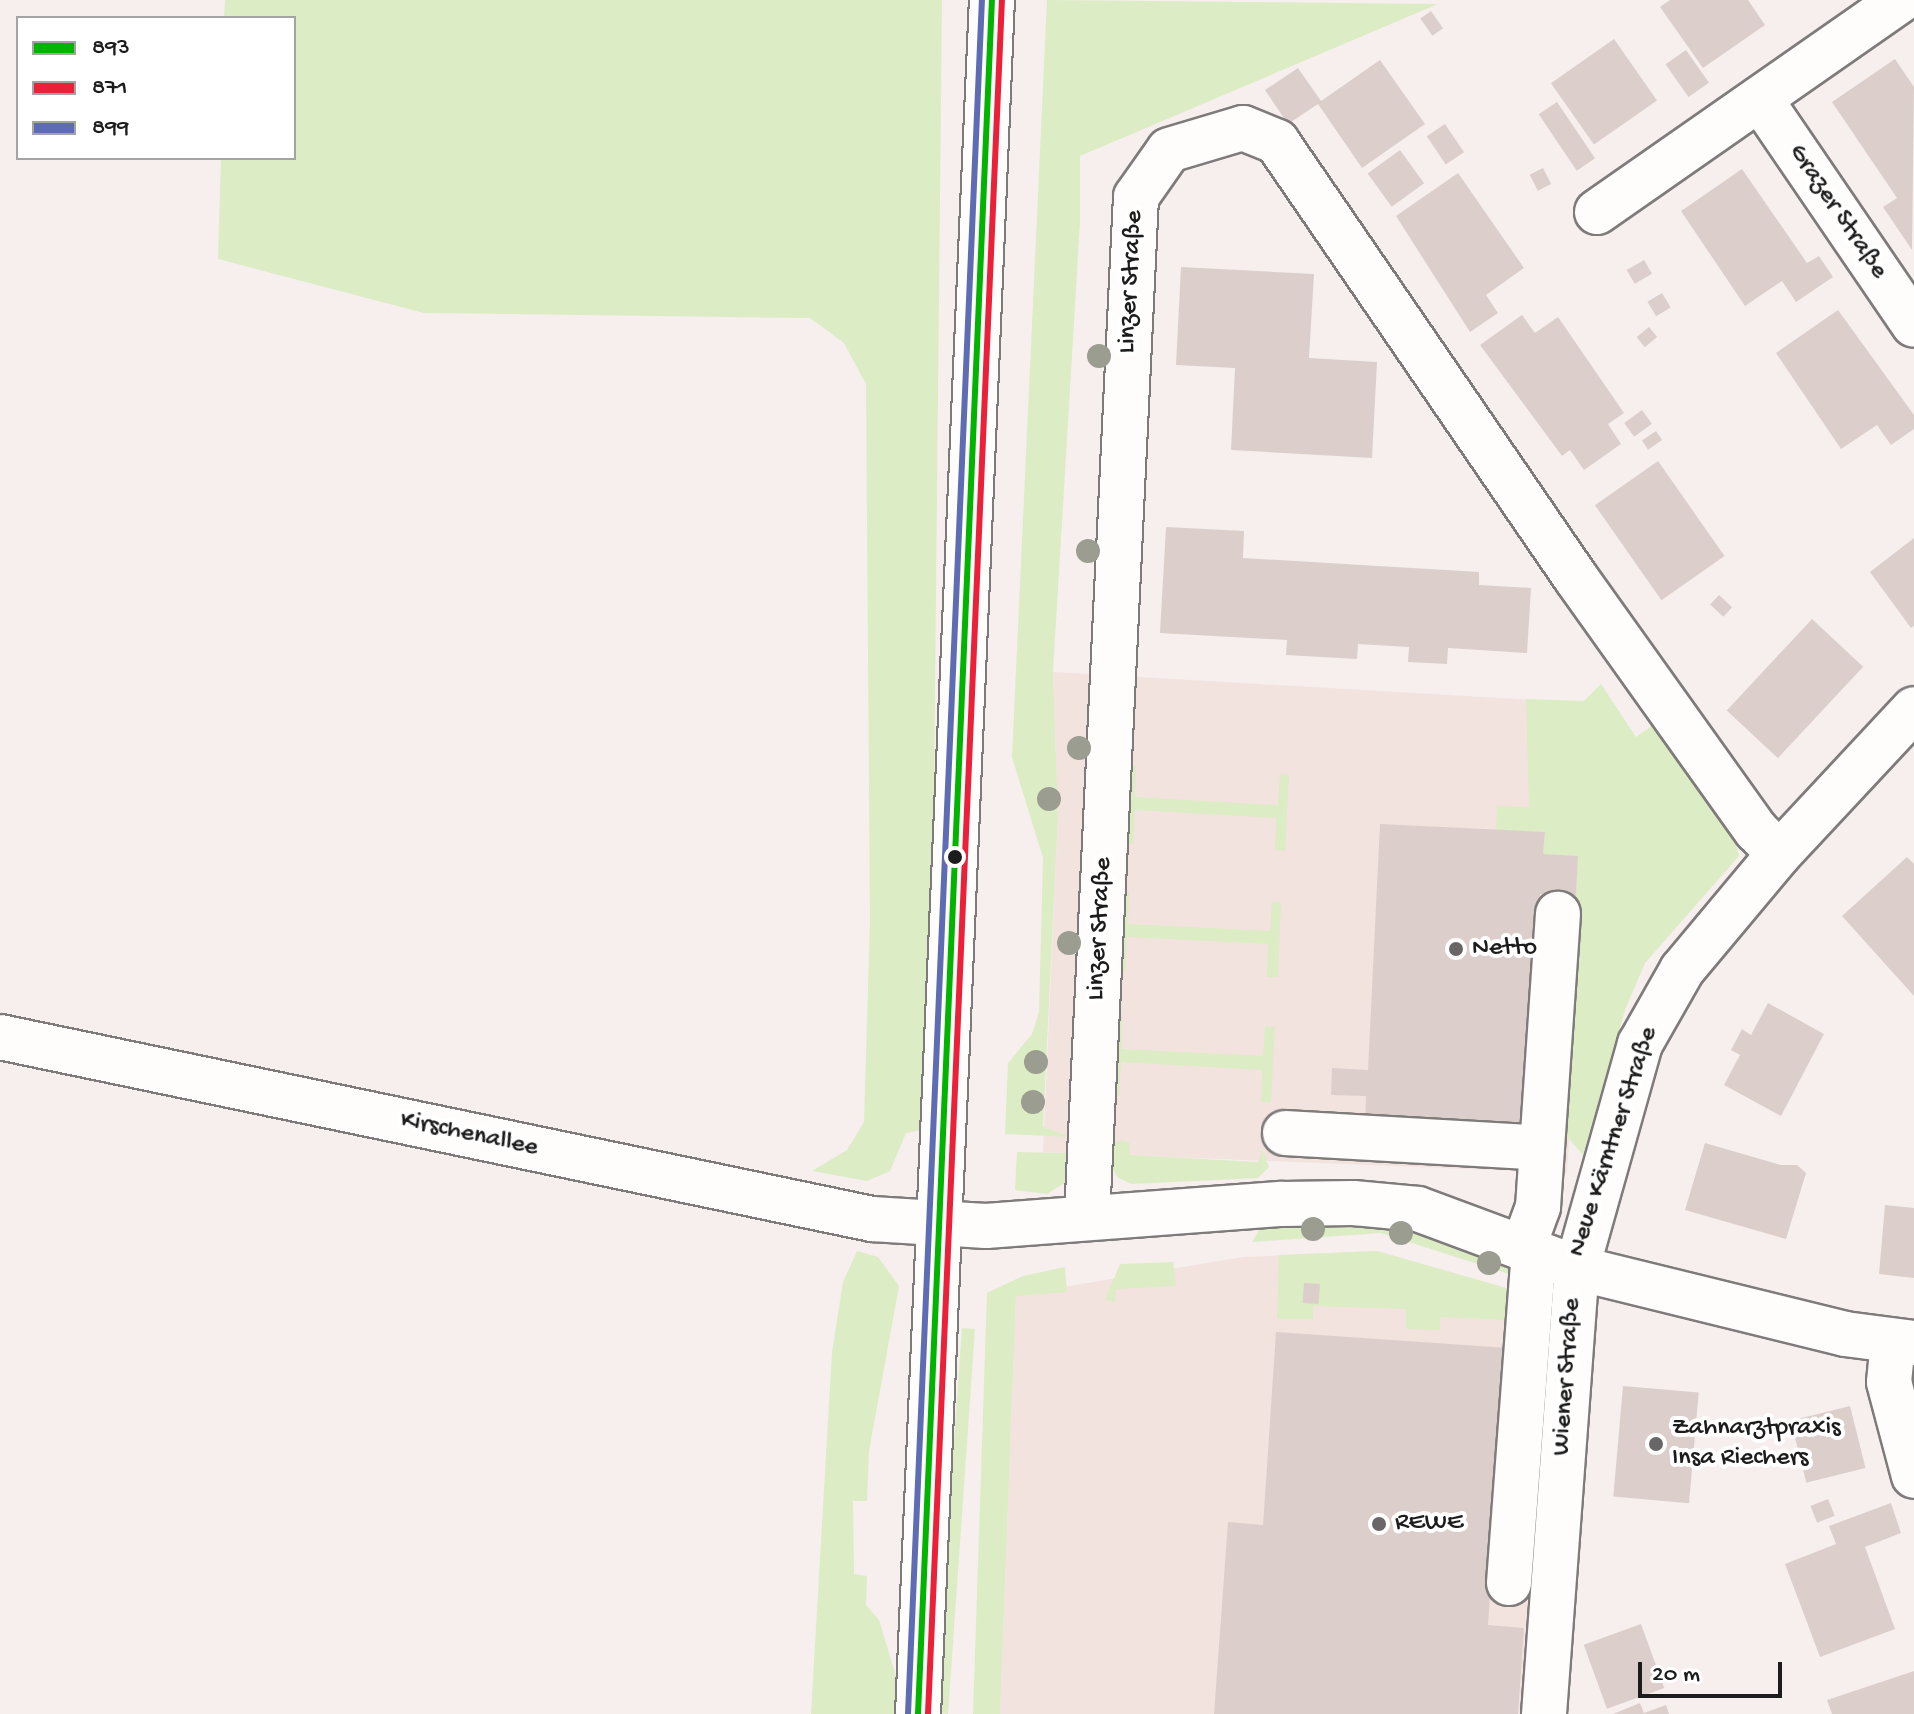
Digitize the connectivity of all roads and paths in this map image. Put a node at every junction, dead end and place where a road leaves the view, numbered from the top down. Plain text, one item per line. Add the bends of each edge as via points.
1 (992, 0) edge
2 (1901, 0) edge
3 (1760, 99) junction
4 (1597, 212) dead end
5 (1914, 325) edge
6 (1914, 709) edge
7 (1779, 854) junction
8 (1558, 914) dead end
9 (0, 1037) edge
10 (1285, 1133) dead end
11 (1542, 1148) junction
12 (1087, 1217) junction
13 (939, 1223) junction
14 (1528, 1250) junction
15 (1577, 1268) junction
16 (1904, 1343) edge
17 (1914, 1476) edge
18 (1509, 1583) dead end
19 (918, 1714) edge
20 (1544, 1714) edge

1 - 13 street
2 - 3 street
3 - 4 street
3 - 5 street, Grazer Straße
6 - 7 street, Neue Kärntner Straße
7 - 12 street, Linzer Straße via 1756,830 1576,578 1277,142 1243,128 1169,150 1136,197
7 - 15 street, Neue Kärntner Straße via 1682,970 1640,1044
8 - 11 street
9 - 13 street, Kirschenallee via 872,1219
10 - 11 street
11 - 14 street via 1538,1207
12 - 13 street, Neue Kärntner Straße via 986,1226
12 - 14 street, Neue Kärntner Straße via 1353,1203 1418,1209
13 - 19 street
14 - 15 street, Neue Kärntner Straße
14 - 18 street
15 - 16 street, Wiener Straße
15 - 20 street, Wiener Straße
16 - 17 street, Wiener Straße via 1889,1382

